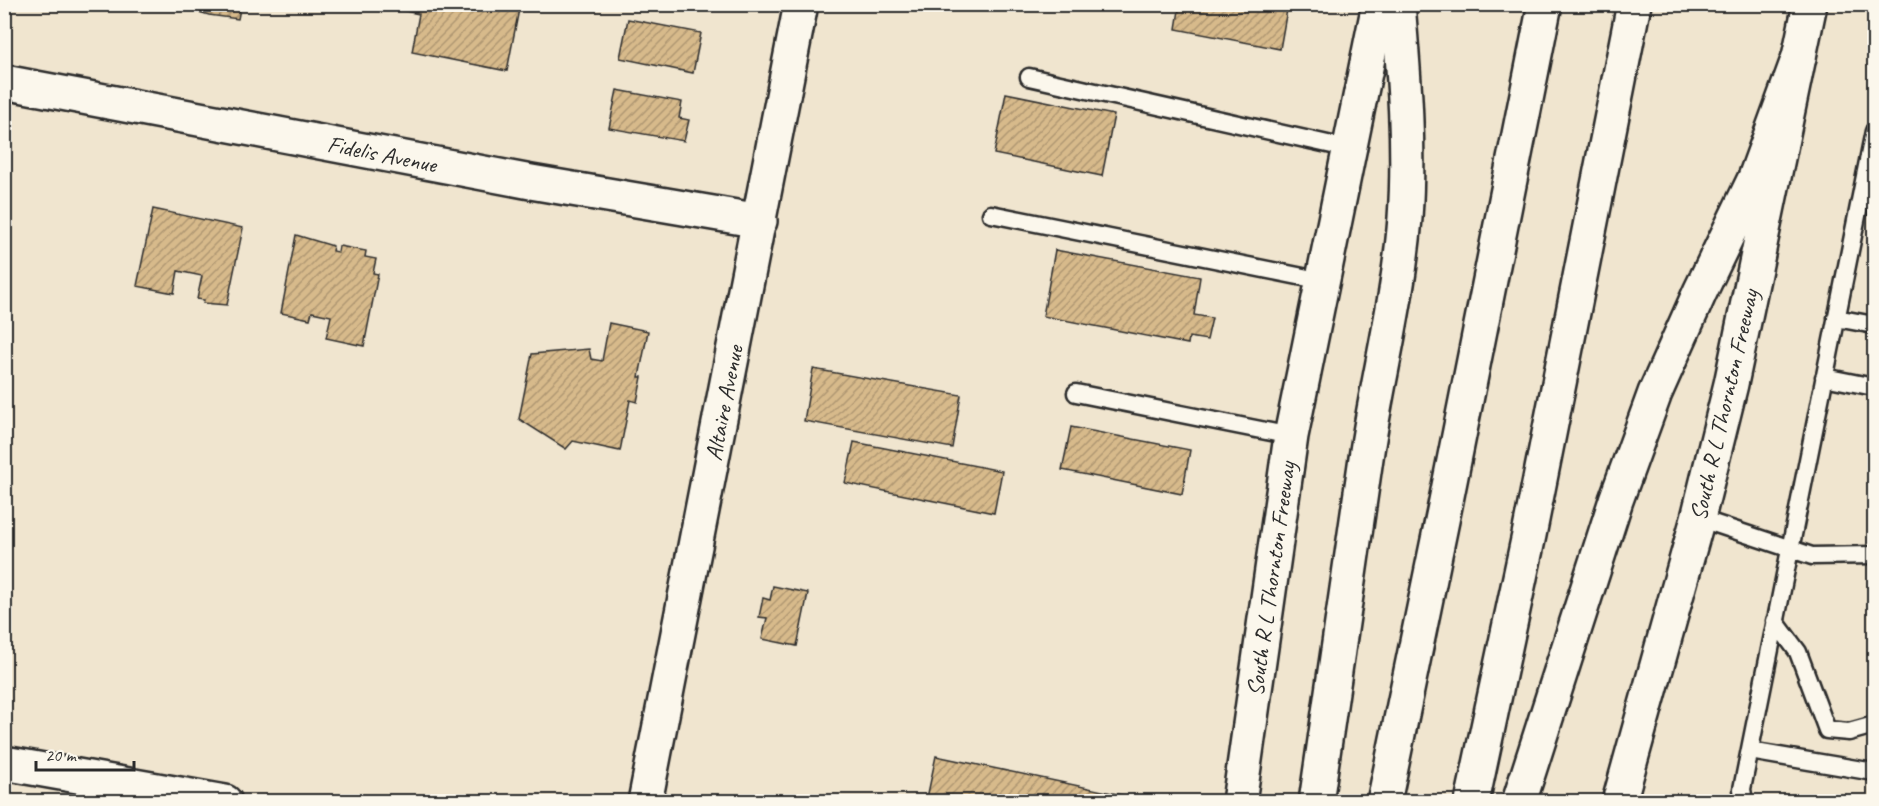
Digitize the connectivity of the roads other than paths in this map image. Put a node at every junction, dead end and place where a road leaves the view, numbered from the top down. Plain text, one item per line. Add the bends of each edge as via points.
1 (801, 4) edge
2 (1379, 4) edge
3 (1398, 4) edge
4 (1545, 4) edge
5 (1634, 4) edge
6 (1810, 4) edge
7 (1799, 57) junction
8 (1029, 77) dead end
9 (4, 82) edge
10 (1875, 131) edge
11 (1350, 148) junction
12 (991, 214) dead end
13 (760, 221) junction
14 (1323, 281) junction
15 (1836, 318) junction
16 (1875, 325) edge
17 (1824, 377) junction
18 (1875, 387) edge
19 (1076, 393) dead end
20 (1292, 436) junction
21 (1698, 518) junction
22 (1789, 549) junction
23 (1875, 555) edge
24 (1775, 621) junction
25 (1875, 725) edge
26 (1750, 751) junction
27 (4, 763) edge
28 (1875, 772) edge
29 (225, 801) edge
30 (645, 801) edge
31 (1239, 801) edge
32 (1316, 801) edge
33 (1383, 801) edge
34 (1472, 801) edge
35 (1519, 801) edge
36 (1619, 801) edge
37 (1744, 801) edge

1 - 13 main road, Altaire Avenue
2 - 11 main road, South R L Thornton Freeway
3 - 32 main road via 1407,156 1405,218
4 - 33 main road
5 - 34 main road via 1532,523
6 - 7 main road, South R L Thornton Freeway
7 - 21 main road, South R L Thornton Freeway via 1731,384
7 - 35 main road via 1755,178 1655,393 1616,500
8 - 11 lane
9 - 13 main road, Fidelis Avenue via 531,183
10 - 15 lane
11 - 14 main road, South R L Thornton Freeway
12 - 14 lane
13 - 30 main road, Altaire Avenue
14 - 20 main road, South R L Thornton Freeway
15 - 16 lane
15 - 17 lane
17 - 18 lane
17 - 22 lane
19 - 20 lane
20 - 31 main road, South R L Thornton Freeway
21 - 22 lane
21 - 36 main road, South R L Thornton Freeway
22 - 23 lane via 1812,556
22 - 24 lane
24 - 25 lane via 1798,651 1827,730 1849,732
24 - 26 lane
26 - 28 lane
26 - 37 lane via 1742,789
27 - 29 main road

